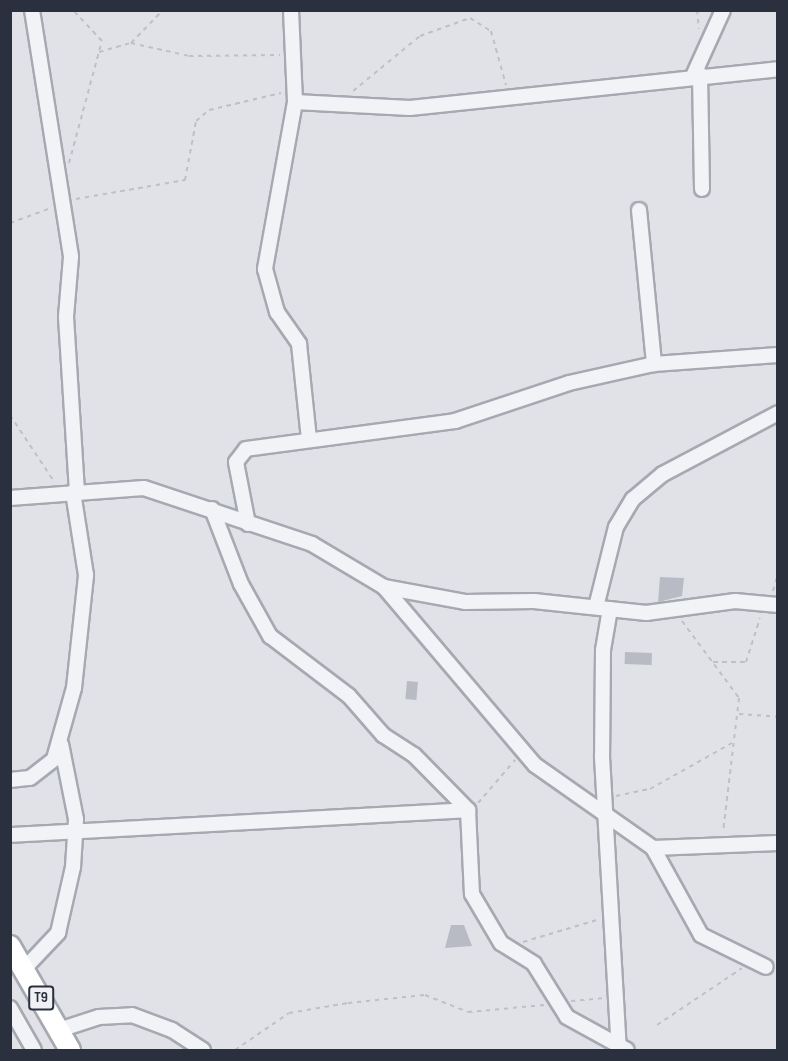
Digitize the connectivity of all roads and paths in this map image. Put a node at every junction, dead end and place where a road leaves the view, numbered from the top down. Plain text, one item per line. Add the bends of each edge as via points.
1 (32, 10) edge
2 (73, 10) edge
3 (163, 10) edge
4 (291, 10) edge
5 (723, 10) edge
6 (131, 43) junction
7 (99, 52) junction
8 (293, 55) junction
9 (777, 69) edge
10 (697, 74) junction
11 (295, 97) junction
12 (516, 99) junction
13 (343, 102) junction
14 (60, 176) junction
15 (702, 189) dead end
16 (60, 202) junction
17 (639, 210) dead end
18 (10, 223) edge
19 (777, 355) edge
20 (654, 364) junction
21 (777, 413) edge
22 (10, 415) edge
23 (309, 439) junction
24 (70, 492) junction
25 (10, 498) edge
26 (212, 510) junction
27 (248, 524) junction
28 (777, 573) edge
29 (384, 587) junction
30 (769, 604) edge
31 (596, 607) junction
32 (610, 609) junction
33 (673, 610) junction
34 (712, 662) junction
35 (739, 714) junction
36 (777, 717) edge
37 (733, 743) junction
38 (61, 744) junction
39 (521, 750) junction
40 (10, 780) edge
41 (604, 799) junction
42 (468, 810) junction
43 (606, 814) junction
44 (75, 834) junction
45 (10, 835) edge
46 (721, 843) junction
47 (777, 843) edge
48 (653, 848) junction
49 (610, 917) junction
50 (10, 946) edge
51 (510, 949) junction
52 (749, 963) junction
53 (766, 967) dead end
54 (24, 969) junction
55 (615, 998) junction
56 (555, 1004) junction
57 (10, 1008) edge
58 (657, 1025) dead end
59 (59, 1030) junction
60 (25, 1034) junction
61 (10, 1035) edge
62 (621, 1047) edge
63 (34, 1050) edge
64 (70, 1050) edge
65 (203, 1050) edge
66 (235, 1050) edge

1 - 14 street
2 - 7 path via 102,36
3 - 6 path
4 - 8 street
5 - 10 street
6 - 7 path
6 - 8 path via 189,56
7 - 14 path via 72,156
8 - 11 street
9 - 10 street
10 - 12 street
10 - 15 street
11 - 13 street
11 - 16 path via 231,104 196,121 185,180
11 - 23 street via 265,269 277,312 299,344
12 - 13 street via 410,108
12 - 13 path via 503,81 491,31 470,18 420,36
14 - 16 street
16 - 18 path
16 - 24 street via 71,257 66,317
17 - 20 street
19 - 20 street
20 - 23 street via 569,383 455,421
21 - 31 street via 663,474 633,499 616,527
22 - 24 path
23 - 27 street via 238,455
24 - 25 street
24 - 26 street via 144,488
24 - 38 street via 83,539 85,611
26 - 27 street
26 - 42 street via 241,584 270,636 349,696 376,729 414,755
27 - 29 street via 312,544
28 - 30 path
29 - 31 street via 465,602
29 - 39 street
30 - 33 street
30 - 34 path via 749,658
31 - 32 street
32 - 33 street
32 - 41 street via 602,680
33 - 34 path
34 - 35 path via 739,698
35 - 36 path
35 - 37 path
37 - 41 path via 650,789
37 - 46 path
38 - 40 street via 44,770 30,778
38 - 44 street
39 - 42 path via 507,774
39 - 43 street
41 - 43 street
42 - 44 street
42 - 51 street via 472,894
43 - 48 street
43 - 49 street
44 - 45 street
44 - 54 street via 58,933
46 - 47 street
46 - 48 street
48 - 52 street via 701,935
49 - 51 path via 535,935
49 - 55 street
50 - 54 highway, T9
51 - 56 street via 534,964
52 - 53 street
52 - 58 path
54 - 59 highway, T9
55 - 56 path
55 - 62 street
56 - 62 street via 591,1034
56 - 66 path via 468,1011 425,995 348,1003 289,1013
57 - 60 street
59 - 64 highway, T9
59 - 65 street via 106,1016 132,1015 172,1030
60 - 61 street
60 - 63 street

